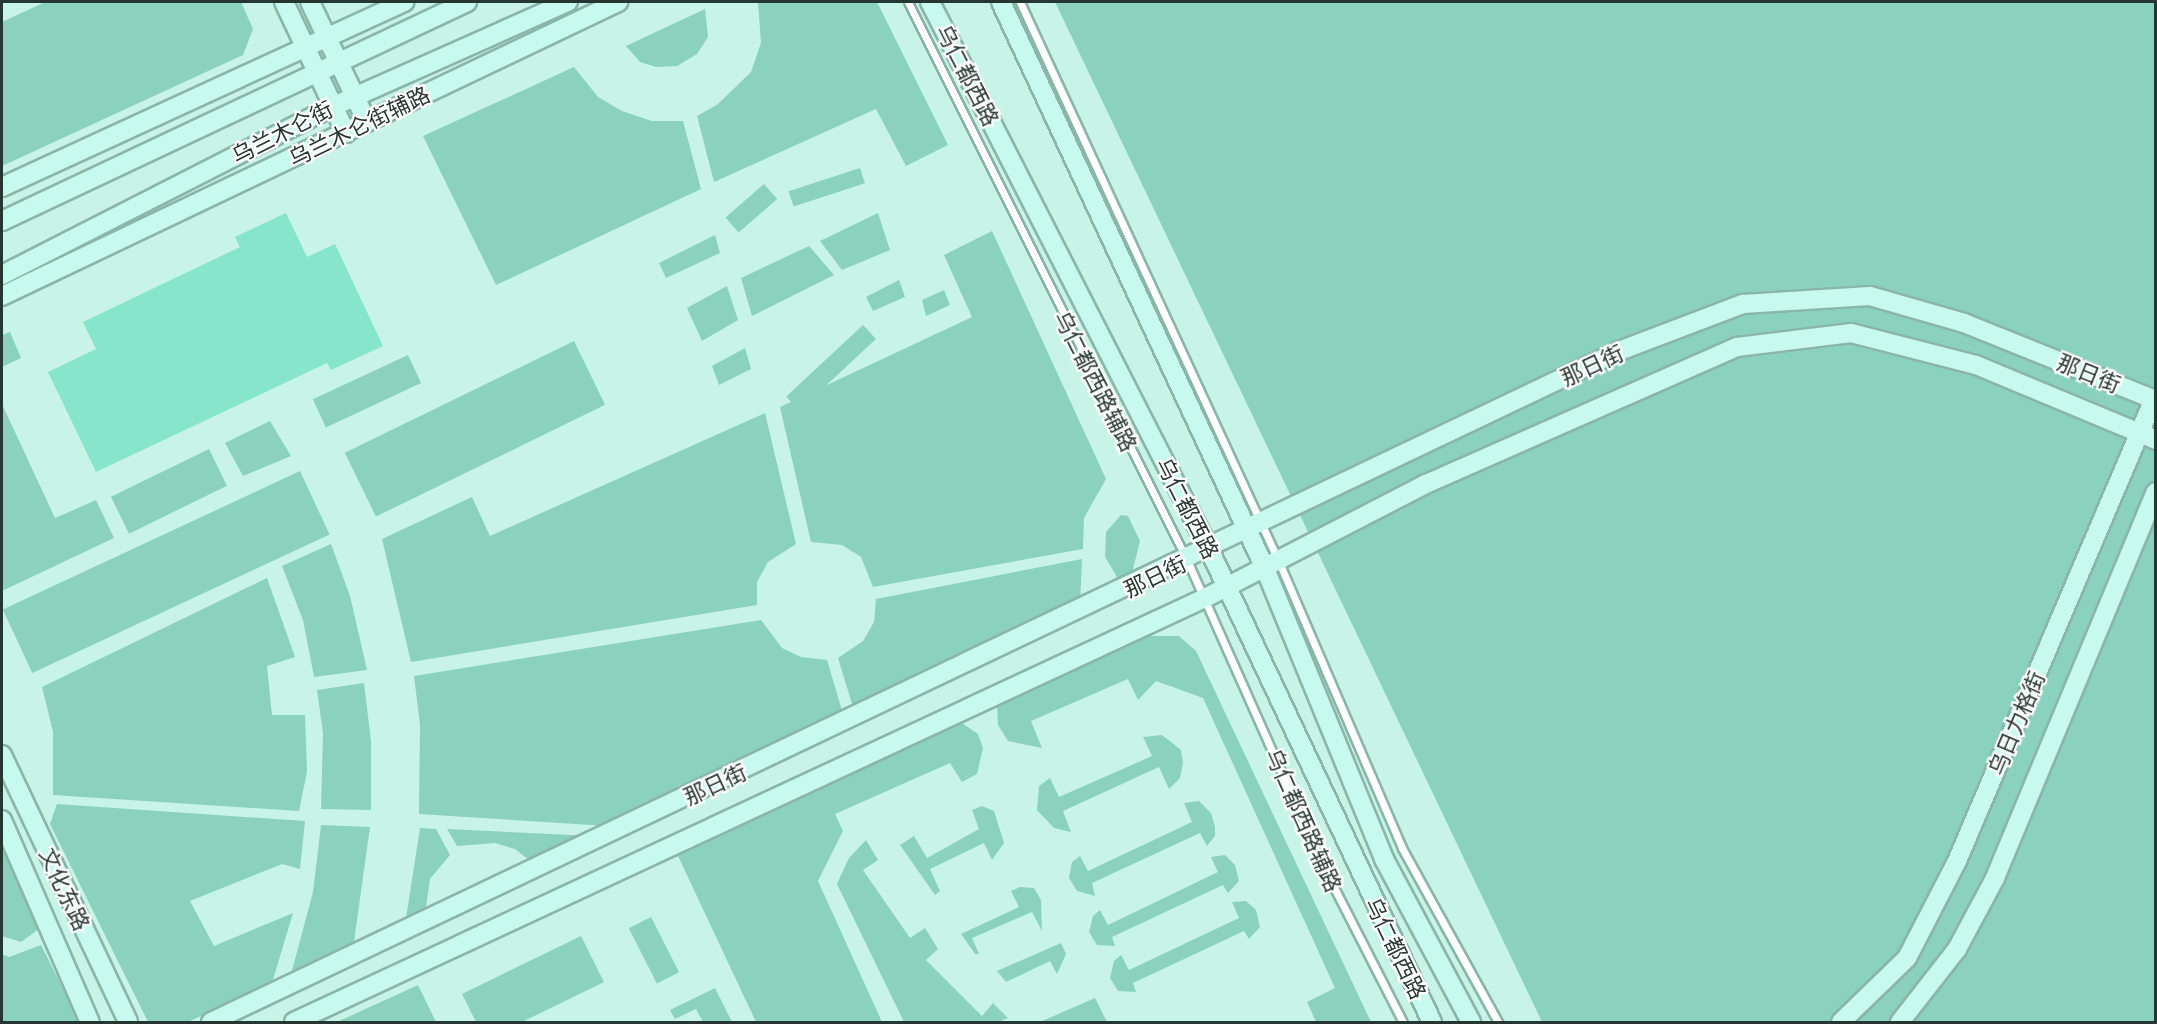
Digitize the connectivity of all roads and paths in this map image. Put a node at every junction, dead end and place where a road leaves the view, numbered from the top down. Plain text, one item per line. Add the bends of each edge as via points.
1 (284, 2) edge
2 (310, 2) edge
3 (404, 2) edge
4 (467, 2) edge
5 (568, 2) edge
6 (618, 2) edge
7 (908, 2) edge
8 (930, 2) edge
9 (1001, 2) edge
10 (1020, 2) edge
11 (327, 39) junction
12 (306, 49) junction
13 (339, 62) junction
14 (318, 72) junction
15 (354, 96) junction
16 (334, 106) junction
17 (367, 122) junction
18 (346, 133) junction
19 (2, 187) edge
20 (2, 221) edge
21 (2, 274) edge
22 (2, 296) edge
23 (2155, 400) edge
24 (2147, 437) edge
25 (2156, 492) edge
26 (1254, 527) junction
27 (1209, 549) junction
28 (1187, 560) junction
29 (1271, 564) junction
30 (1227, 585) junction
31 (1205, 598) junction
32 (2, 755) edge
33 (2, 820) edge
34 (90, 1023) edge
35 (128, 1023) edge
36 (211, 1023) edge
37 (294, 1023) edge
38 (1403, 1023) edge
39 (1432, 1023) edge
40 (1471, 1023) edge
41 (1498, 1023) edge
42 (1841, 1023) edge
43 (1900, 1023) edge

1 - 12 street
2 - 11 street
3 - 11 street
4 - 13 street, 乌兰木仑街
5 - 15 street, 乌兰木仑街
6 - 17 street, 乌兰木仑街辅路
7 - 28 lane, 乌仁都西路辅路
8 - 27 street, 乌仁都西路
9 - 26 street, 乌仁都西路
10 - 26 lane
11 - 12 street
11 - 13 street
12 - 14 street
12 - 19 street
13 - 14 street, 乌兰木仑街
13 - 15 street
14 - 16 street
14 - 20 street, 乌兰木仑街
15 - 16 street, 乌兰木仑街
15 - 17 street
16 - 18 street
16 - 21 street, 乌兰木仑街
17 - 18 street, 乌兰木仑街辅路
18 - 22 street, 乌兰木仑街辅路
23 - 24 street, 乌日力格街
23 - 26 street, 那日街 via 1964,324 1870,296 1743,304 1619,351
24 - 29 street, 那日街 via 1976,365 1851,333 1737,346 1426,484
24 - 42 street, 乌日力格街 via 1957,861 1907,958
25 - 43 street, 乌日力格街 via 1995,878 1958,949
26 - 27 street, 那日街
26 - 29 street, 乌仁都西路
27 - 28 street, 那日街
27 - 30 street, 乌仁都西路
28 - 31 lane, 乌仁都西路辅路
28 - 36 street, 那日街
29 - 30 street, 那日街
29 - 40 street, 乌仁都西路 via 1384,859
29 - 41 lane via 1402,848
30 - 31 street, 那日街
30 - 39 street, 乌仁都西路
31 - 37 street, 那日街
31 - 38 lane, 乌仁都西路辅路 via 1323,866
32 - 35 street, 文化东路
33 - 34 street, 文化东路

